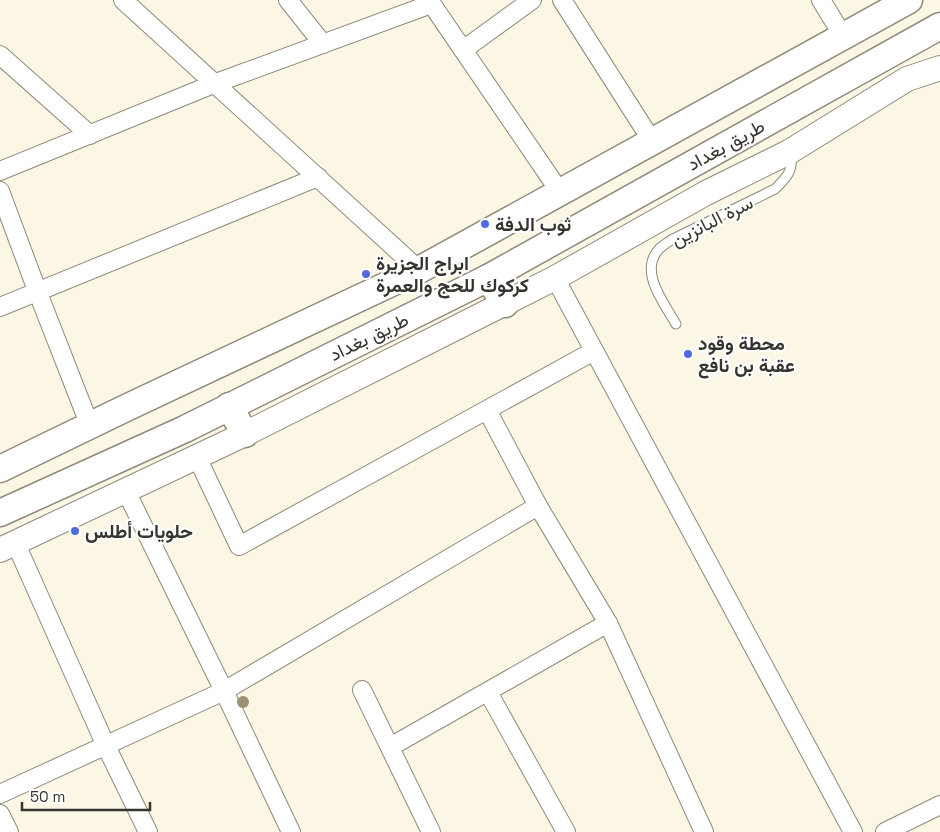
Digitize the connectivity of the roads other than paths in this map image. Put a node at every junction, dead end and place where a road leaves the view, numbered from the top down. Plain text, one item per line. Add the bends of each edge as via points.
1 (124, 0) edge
2 (288, 0) edge
3 (532, 0) edge
4 (562, 0) edge
5 (821, 0) edge
6 (909, 0) edge
7 (430, 2) edge
8 (940, 26) edge
9 (843, 36) junction
10 (323, 44) junction
11 (463, 50) junction
12 (0, 55) edge
13 (940, 68) edge
14 (216, 83) junction
15 (90, 135) junction
16 (652, 141) junction
17 (789, 152) junction
18 (0, 170) edge
19 (318, 177) junction
20 (0, 191) edge
21 (560, 192) junction
22 (418, 270) junction
23 (561, 275) junction
24 (488, 278) junction
25 (38, 293) junction
26 (505, 304) junction
27 (0, 307) edge
28 (676, 324) dead end
29 (594, 350) junction
30 (128, 406) junction
31 (230, 406) junction
32 (487, 410) junction
33 (90, 426) junction
34 (246, 434) junction
35 (142, 447) junction
36 (197, 457) junction
37 (0, 469) edge
38 (126, 491) junction
39 (538, 506) junction
40 (0, 513) edge
41 (8, 547) edge
42 (608, 623) junction
43 (362, 690) dead end
44 (224, 691) junction
45 (488, 692) junction
46 (106, 746) junction
47 (390, 747) junction
48 (0, 794) edge
49 (940, 805) edge
50 (0, 814) edge
51 (9, 832) edge
52 (148, 832) edge
53 (291, 832) edge
54 (432, 832) edge
55 (566, 832) edge
56 (704, 832) edge
57 (853, 832) edge
58 (885, 832) edge

1 - 14 street
2 - 10 street
3 - 11 street
4 - 16 street
5 - 9 street
6 - 9 main road, طريق بغداد
7 - 10 street
7 - 11 street
8 - 24 main road, طريق بغداد
9 - 16 main road, طريق بغداد
10 - 14 street
11 - 21 street
12 - 15 street
13 - 17 main road, سرة البانزين via 907,78
14 - 15 street
14 - 19 street
15 - 18 street
16 - 21 main road, طريق بغداد
17 - 23 main road, سرة البانزين via 706,193
17 - 28 lane, سرة البانزين via 791,170 775,189 671,240 658,250 651,272
19 - 22 street
19 - 25 street
20 - 25 street
21 - 22 main road, طريق بغداد
22 - 30 main road, طريق بغداد
23 - 26 main road, سرة البانزين
23 - 29 street
24 - 26 main road
24 - 31 main road, طريق بغداد
25 - 27 street
25 - 33 street
26 - 34 main road, سرة البانزين
29 - 32 street
29 - 57 street
30 - 33 main road, طريق بغداد
30 - 35 main road
31 - 34 main road
31 - 35 main road, طريق بغداد
32 - 36 street via 239,546
32 - 39 street
33 - 37 main road, طريق بغداد
34 - 36 main road, سرة البانزين
35 - 40 main road, طريق بغداد
36 - 38 main road, سرة البانزين
38 - 41 main road, سرة البانزين
38 - 44 street
39 - 42 street
39 - 44 street
41 - 46 street
42 - 45 street
42 - 56 street
43 - 47 street
44 - 46 street
44 - 53 street
45 - 47 street
45 - 55 street
46 - 48 street
46 - 52 street
47 - 54 street
49 - 58 street
50 - 51 street

